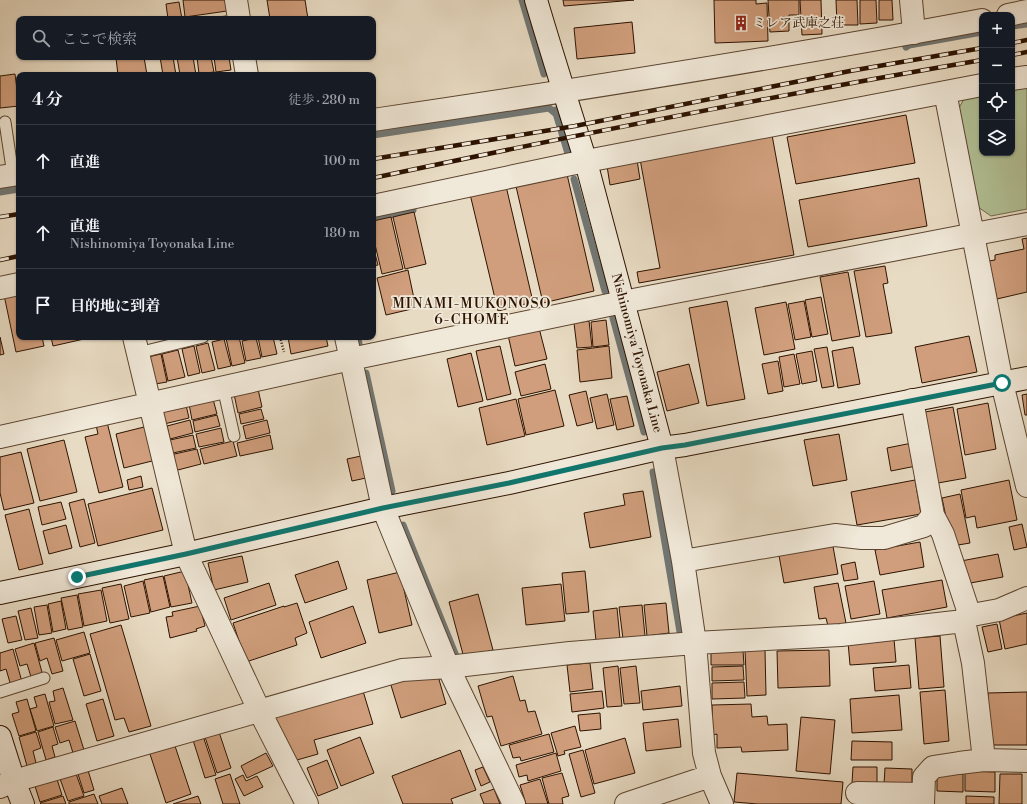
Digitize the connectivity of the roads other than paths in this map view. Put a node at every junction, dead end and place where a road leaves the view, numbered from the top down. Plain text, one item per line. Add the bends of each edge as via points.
1 (236, 0) edge
2 (536, 0) edge
3 (911, 0) edge
4 (238, 16) edge
5 (979, 21) edge
6 (914, 33) junction
7 (244, 60) edge
8 (246, 72) edge
9 (1027, 76) edge
10 (1015, 78) edge
11 (979, 86) edge
12 (563, 92) junction
13 (945, 92) junction
14 (376, 120) edge
15 (6, 122) dead end
16 (586, 162) junction
17 (11, 175) edge
18 (376, 205) edge
19 (1027, 224) edge
20 (972, 234) junction
21 (16, 285) edge
22 (0, 288) edge
23 (623, 302) junction
24 (178, 340) edge
25 (347, 340) edge
26 (136, 345) edge
27 (351, 358) junction
28 (1027, 378) edge
29 (1002, 383) junction
30 (223, 388) junction
31 (912, 400) junction
32 (149, 404) junction
33 (234, 436) dead end
34 (0, 437) edge
35 (662, 448) junction
36 (1027, 486) edge
37 (383, 508) junction
38 (933, 515) junction
39 (186, 554) junction
40 (683, 561) junction
41 (0, 593) edge
42 (1027, 598) edge
43 (964, 621) junction
44 (695, 643) junction
45 (448, 667) junction
46 (44, 678) dead end
47 (0, 692) edge
48 (259, 710) junction
49 (0, 737) edge
50 (984, 760) junction
51 (1027, 761) edge
52 (710, 776) junction
53 (7, 784) edge
54 (857, 793) dead end
55 (923, 799) edge
56 (23, 804) edge
57 (307, 804) edge
58 (514, 804) edge
59 (626, 804) edge
60 (722, 804) edge

1 - 4 street
2 - 12 street, Nishinomiya Toyonaka Line
3 - 6 street
5 - 6 street
6 - 12 street
7 - 8 street
9 - 10 street
11 - 13 street
12 - 14 street
12 - 16 street, Nishinomiya Toyonaka Line
13 - 16 street
13 - 20 street
15 - 17 lane
16 - 18 street
16 - 23 street, Nishinomiya Toyonaka Line
19 - 20 street
20 - 23 street
20 - 29 street
21 - 22 street
23 - 27 street
23 - 35 street, Nishinomiya Toyonaka Line
24 - 26 lane
25 - 27 street
26 - 32 street
27 - 30 street
27 - 37 street
28 - 29 street
29 - 31 street
29 - 36 street
30 - 32 street
30 - 33 lane
31 - 35 street
31 - 38 street
32 - 34 street
32 - 39 street
35 - 37 street, Nishinomiya Toyonaka Line via 509,483
35 - 40 street
37 - 39 street, Nishinomiya Toyonaka Line
37 - 45 street
38 - 40 street via 924,526 884,538 835,535
38 - 43 street via 943,534 968,610
39 - 41 street, Nishinomiya Toyonaka Line
39 - 48 street
40 - 44 street
42 - 43 street via 999,610 972,615
43 - 44 street via 841,635
43 - 50 street via 973,663
44 - 45 street
44 - 52 street via 704,753
45 - 48 street via 402,670
45 - 58 street
46 - 47 lane
48 - 53 street
48 - 57 street
49 - 53 street
50 - 51 street
50 - 55 street via 933,767 924,777
52 - 59 street
52 - 60 street
53 - 56 street
54 - 55 street

